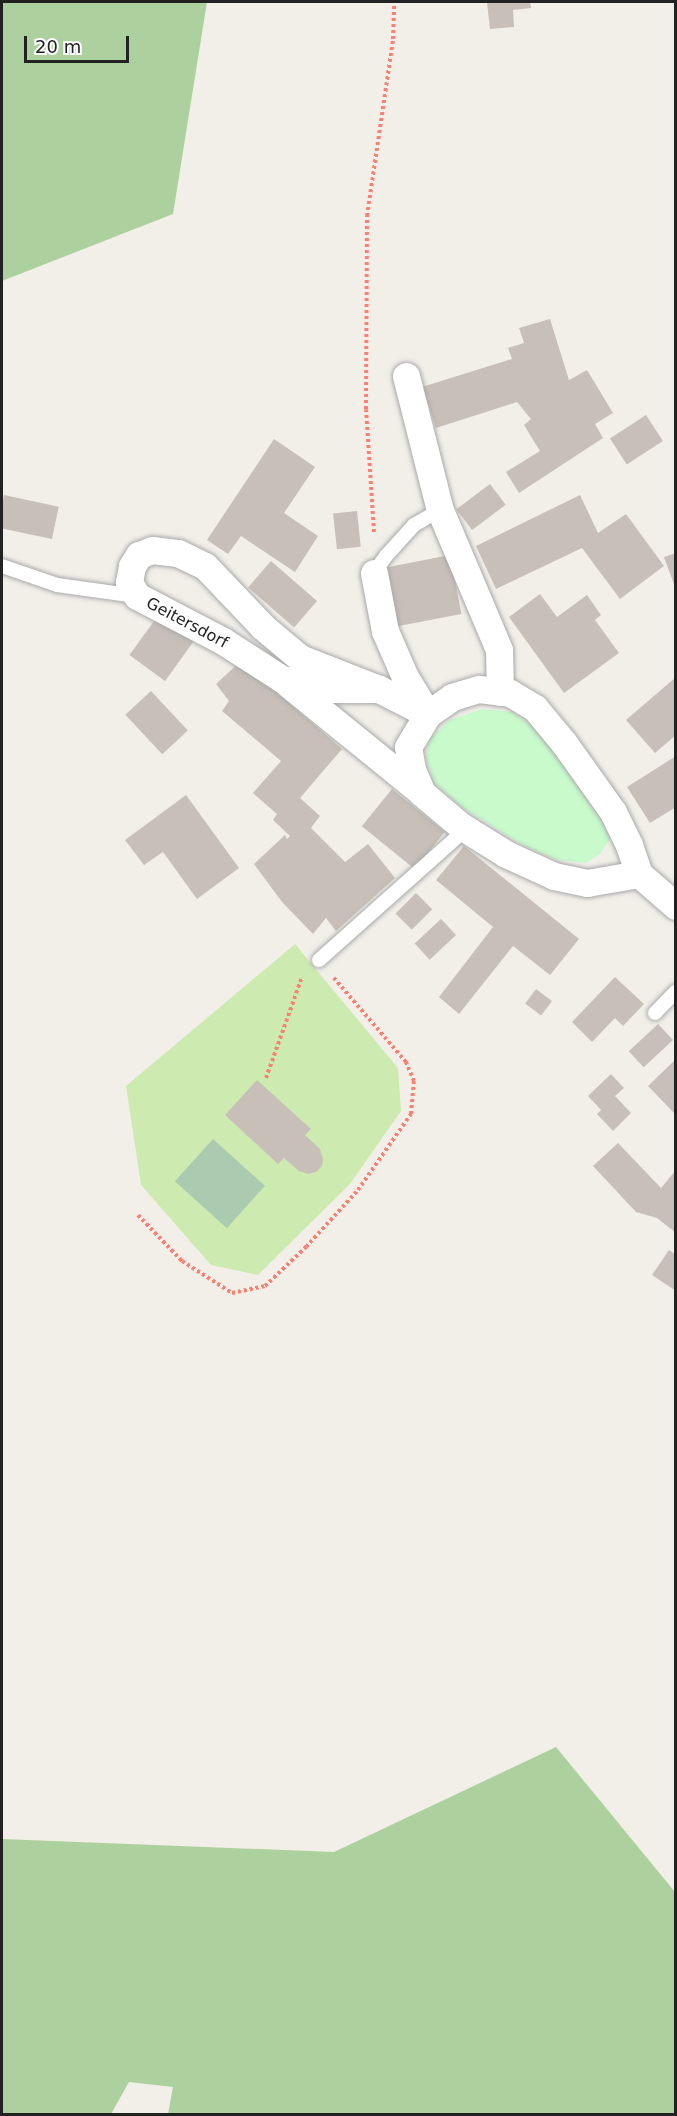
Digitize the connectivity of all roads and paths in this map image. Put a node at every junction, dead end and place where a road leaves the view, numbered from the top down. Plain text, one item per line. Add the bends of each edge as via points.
1 (394, 2) edge
2 (406, 376) dead end
3 (440, 510) junction
4 (2, 566) edge
5 (374, 573) junction
6 (136, 596) junction
7 (282, 679) junction
8 (379, 689) junction
9 (500, 692) junction
10 (428, 714) junction
11 (422, 793) junction
12 (466, 829) junction
13 (639, 874) junction
14 (675, 906) edge
15 (318, 960) junction
16 (675, 991) edge
17 (655, 1013) dead end
18 (266, 1078) dead end
19 (138, 1215) dead end

1 - 5 path via 393,39 367,216 366,409
2 - 3 street
3 - 5 lane via 414,525
3 - 9 street via 499,650
4 - 6 lane via 57,585
5 - 10 street via 385,631 405,677
6 - 7 street, Geitersdorf via 223,641
6 - 8 street, Geitersdorf via 129,582 139,555 152,550 178,553 205,566 262,627 300,658
7 - 8 street, Geitersdorf via 322,689
7 - 11 street
8 - 10 street, Geitersdorf
9 - 10 street via 479,689 452,697
9 - 13 street via 510,693 535,708 564,743 613,812
10 - 11 street via 408,747
11 - 12 street
12 - 13 street via 506,854 554,876 586,883
12 - 15 lane
13 - 14 street
15 - 18 path via 304,971
15 - 19 path via 406,1062 414,1081 411,1114 358,1190 265,1286 232,1293 182,1261
16 - 17 lane

